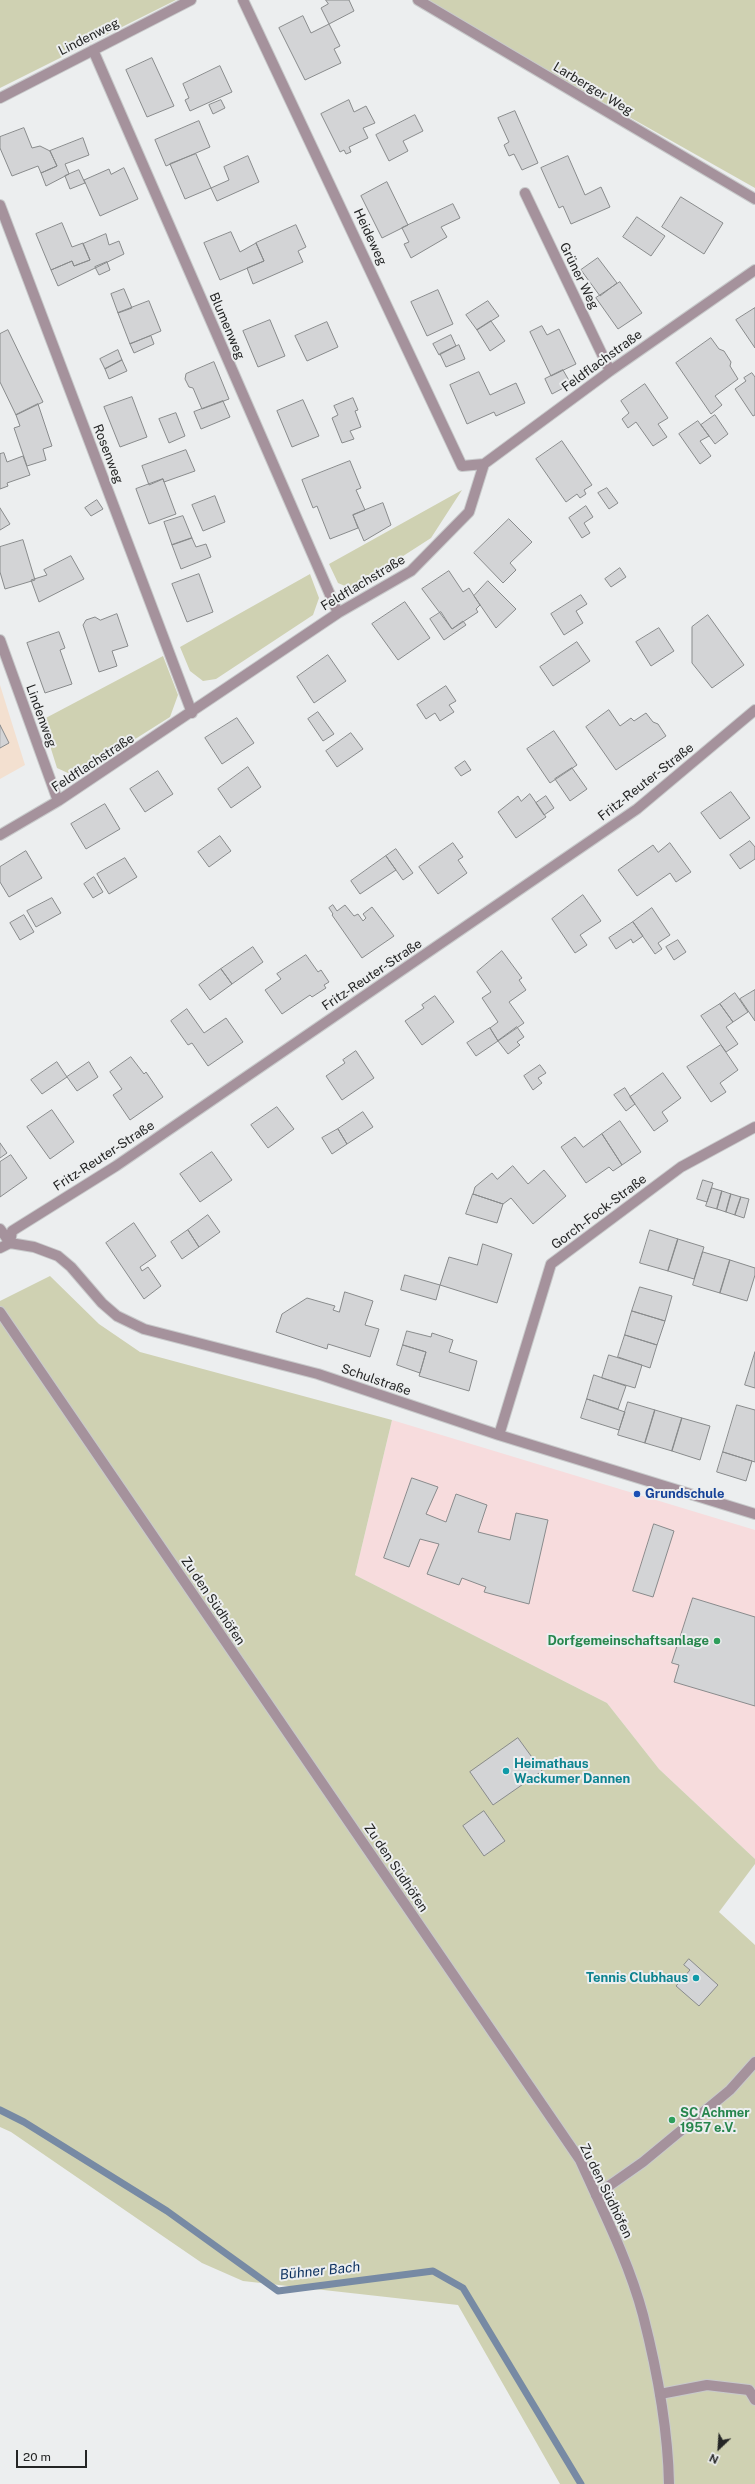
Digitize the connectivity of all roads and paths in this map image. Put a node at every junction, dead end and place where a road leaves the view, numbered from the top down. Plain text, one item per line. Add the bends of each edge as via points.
1 (190, 0) edge
2 (243, 0) edge
3 (418, 0) edge
4 (93, 50) junction
5 (0, 98) edge
6 (525, 192) dead end
7 (755, 199) edge
8 (0, 205) edge
9 (755, 270) edge
10 (610, 370) junction
11 (484, 464) junction
12 (338, 613) junction
13 (0, 640) edge
14 (755, 710) edge
15 (192, 712) junction
16 (58, 801) junction
17 (0, 835) edge
18 (755, 1127) edge
19 (0, 1229) edge
20 (10, 1243) junction
21 (0, 1248) edge
22 (0, 1312) edge
23 (499, 1435) junction
24 (755, 1514) edge
25 (755, 2062) edge
26 (596, 2195) junction
27 (660, 2394) junction
28 (755, 2400) edge
29 (669, 2484) edge

1 - 4 street, Lindenweg
2 - 11 street, Heideweg via 462,466
3 - 7 street, Larberger Weg
4 - 5 street, Lindenweg
4 - 12 street, Blumenweg
6 - 10 street, Grüner Weg
8 - 15 street, Rosenweg
9 - 10 street, Feldflachstraße
10 - 11 street, Feldflachstraße
11 - 12 street, Feldflachstraße via 469,512 459,523 411,571
12 - 15 street, Feldflachstraße
13 - 16 street, Lindenweg
14 - 20 street, Fritz-Reuter-Straße via 637,809 116,1166 12,1231
15 - 16 street, Feldflachstraße
16 - 17 street, Feldflachstraße
18 - 23 street, Gorch-Fock-Straße via 681,1167 551,1264
19 - 20 street
20 - 21 street
20 - 23 street, Schulstraße via 34,1246 58,1256 117,1316 144,1329 318,1374
22 - 26 street, Zu den Südhöfen via 580,2160
23 - 24 street, Schulstraße
25 - 26 street via 730,2090 643,2162
26 - 27 street, Zu den Südhöfen via 615,2237 643,2315
27 - 28 street via 707,2385 749,2390
27 - 29 street, Zu den Südhöfen

